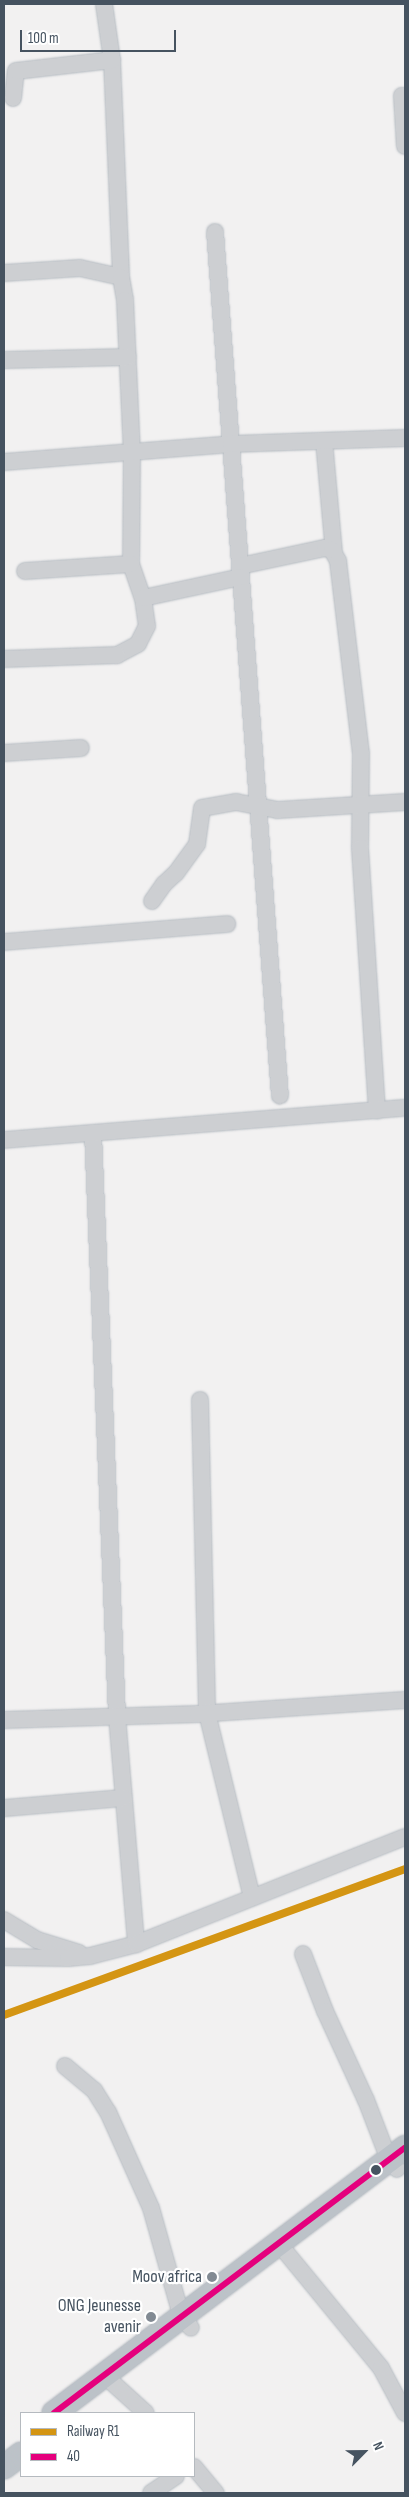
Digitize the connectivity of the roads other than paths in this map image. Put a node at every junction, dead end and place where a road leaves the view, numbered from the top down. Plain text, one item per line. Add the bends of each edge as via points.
1 (104, 4) edge
2 (112, 60) junction
3 (405, 96) edge
4 (13, 98) dead end
5 (405, 146) edge
6 (215, 232) dead end
7 (4, 273) edge
8 (121, 277) junction
9 (128, 357) junction
10 (4, 360) edge
11 (405, 438) edge
12 (324, 441) junction
13 (231, 444) junction
14 (132, 452) junction
15 (4, 462) edge
16 (334, 553) junction
17 (131, 564) junction
18 (25, 571) dead end
19 (241, 572) junction
20 (143, 598) junction
21 (4, 659) edge
22 (81, 748) dead end
23 (4, 753) edge
24 (405, 802) edge
25 (258, 805) junction
26 (361, 806) junction
27 (152, 901) dead end
28 (227, 924) dead end
29 (4, 942) edge
30 (280, 1096) dead end
31 (405, 1108) edge
32 (377, 1110) junction
33 (93, 1133) junction
34 (4, 1140) edge
35 (200, 1400) dead end
36 (405, 1700) edge
37 (207, 1713) junction
38 (117, 1716) junction
39 (4, 1720) edge
40 (124, 1798) junction
41 (4, 1808) edge
42 (405, 1837) edge
43 (252, 1898) junction
44 (4, 1920) edge
45 (136, 1944) junction
46 (303, 1954) dead end
47 (90, 1956) junction
48 (4, 1957) edge
49 (65, 2066) dead end
50 (399, 2160) edge
51 (284, 2249) junction
52 (186, 2321) junction
53 (109, 2380) junction
54 (56, 2412) edge
55 (76, 2412) edge
56 (145, 2412) edge
57 (405, 2413) edge
58 (20, 2438) edge
59 (4, 2450) edge
60 (20, 2455) edge
61 (4, 2467) edge
62 (195, 2469) edge
63 (174, 2477) edge
64 (150, 2493) edge
65 (216, 2493) edge

1 - 2 street
2 - 4 street via 16,71
2 - 8 street
3 - 5 street via 402,96
6 - 13 street
7 - 8 street via 80,268
8 - 9 street
9 - 10 street
9 - 14 street
11 - 12 street
12 - 13 street
12 - 16 street
13 - 14 street
13 - 19 street
14 - 15 street
14 - 17 street
16 - 19 street via 325,548
16 - 26 street via 338,561 361,752
17 - 18 street
17 - 20 street
19 - 20 street
19 - 25 street
20 - 21 street via 147,626 138,644 127,651 103,656
22 - 23 street
24 - 26 street
25 - 26 street via 278,810
25 - 27 street via 236,802 202,808 197,844
25 - 30 street
26 - 32 street via 360,848
28 - 29 street
31 - 32 street
32 - 33 street
33 - 34 street
33 - 38 street
35 - 37 street
36 - 37 street
37 - 38 street
37 - 43 street
38 - 39 street
38 - 40 street
40 - 41 street
40 - 45 street
42 - 43 street
43 - 45 street
44 - 47 street via 37,1940
45 - 47 street
46 - 50 street via 366,2100
47 - 48 street
49 - 52 street via 94,2090 108,2112 151,2208
50 - 51 highway
51 - 52 highway
51 - 57 street via 381,2368
52 - 53 highway
53 - 54 highway
53 - 55 highway
53 - 56 street
58 - 59 highway
60 - 61 highway
62 - 65 street
63 - 64 street

